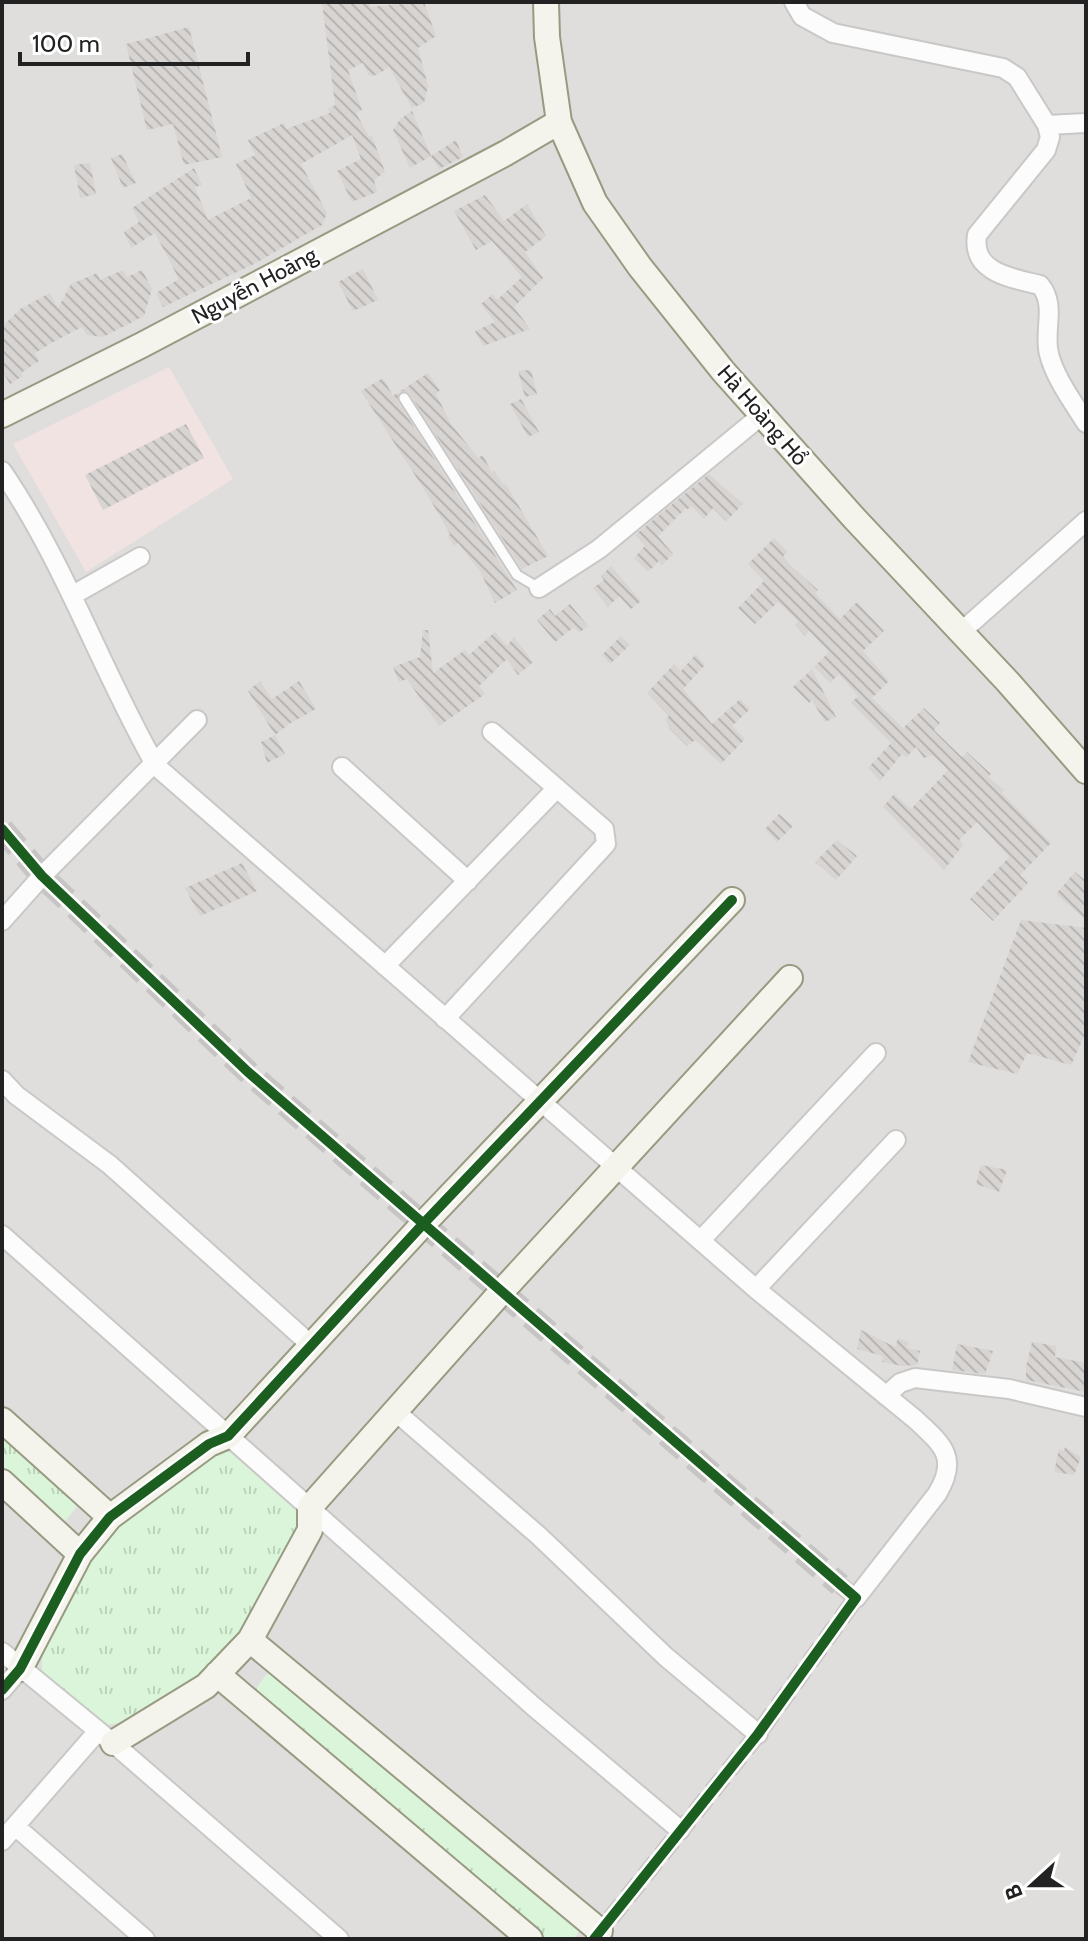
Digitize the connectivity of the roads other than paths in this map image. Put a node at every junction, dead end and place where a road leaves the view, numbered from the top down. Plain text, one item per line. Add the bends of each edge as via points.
1 (546, 2) edge
2 (794, 2) edge
3 (559, 122) junction
4 (1086, 123) edge
5 (1047, 125) junction
6 (404, 398) dead end
7 (2, 415) edge
8 (754, 422) junction
9 (1086, 423) edge
10 (2, 471) edge
11 (1086, 521) edge
12 (140, 557) dead end
13 (539, 588) joint
14 (73, 595) junction
15 (961, 632) junction
16 (197, 720) dead end
17 (492, 732) dead end
18 (155, 764) junction
19 (342, 767) dead end
20 (1086, 771) edge
21 (557, 788) junction
22 (468, 881) junction
23 (732, 900) dead end
24 (2, 921) edge
25 (385, 966) junction
26 (790, 978) dead end
27 (445, 1019) junction
28 (876, 1053) dead end
29 (2, 1080) edge
30 (540, 1101) junction
31 (896, 1140) dead end
32 (615, 1168) junction
33 (2, 1235) edge
34 (701, 1240) junction
35 (756, 1289) junction
36 (311, 1345) junction
37 (886, 1396) junction
38 (1086, 1407) edge
39 (395, 1411) junction
40 (2, 1420) edge
41 (228, 1436) junction
42 (2, 1482) edge
43 (310, 1507) junction
44 (110, 1517) junction
45 (80, 1554) junction
46 (856, 1598) dead end
47 (250, 1640) junction
48 (11, 1660) edge
49 (217, 1674) junction
50 (2, 1690) edge
51 (758, 1734) dead end
52 (105, 1737) junction
53 (15, 1826) junction
54 (680, 1830) dead end
55 (2, 1841) edge
56 (600, 1931) dead end
57 (145, 1939) edge
58 (339, 1939) edge
59 (530, 1939) edge

1 - 3 street, Hà Hoàng Hổ
2 - 5 street via 802,16 833,33 1011,72
3 - 7 street, Nguyễn Hoàng
3 - 8 street, Hà Hoàng Hổ via 595,203 714,360
4 - 5 street
5 - 9 street via 1046,150 977,235 976,247 982,263 994,272 1044,290 1048,350
6 - 13 lane via 517,575
8 - 13 street via 599,549
8 - 15 street, Hà Hoàng Hổ
10 - 14 street
11 - 15 street
12 - 14 street
14 - 18 street
15 - 20 street, Hà Hoàng Hổ
16 - 18 street
17 - 21 street
18 - 24 street
18 - 25 street
19 - 22 street
21 - 22 street
21 - 27 street via 604,829 606,844
22 - 25 street
23 - 30 street
25 - 27 street
26 - 32 street
27 - 30 street
28 - 34 street
29 - 36 street via 110,1165
30 - 32 street
30 - 36 street
31 - 35 street
32 - 34 street
32 - 39 street
33 - 41 street
34 - 35 street
35 - 37 street
36 - 41 street
37 - 38 street via 915,1378 1009,1389
37 - 46 street via 940,1442 948,1468 937,1494
39 - 43 street
39 - 51 street
40 - 44 street
41 - 43 street
41 - 44 street via 209,1444
42 - 45 street
43 - 47 street via 310,1530
43 - 54 street
44 - 45 street
45 - 48 street
47 - 49 street
47 - 56 street
48 - 50 street
48 - 52 street
49 - 52 street via 206,1686
49 - 59 street
52 - 53 street
52 - 58 street
53 - 55 street
53 - 57 street

